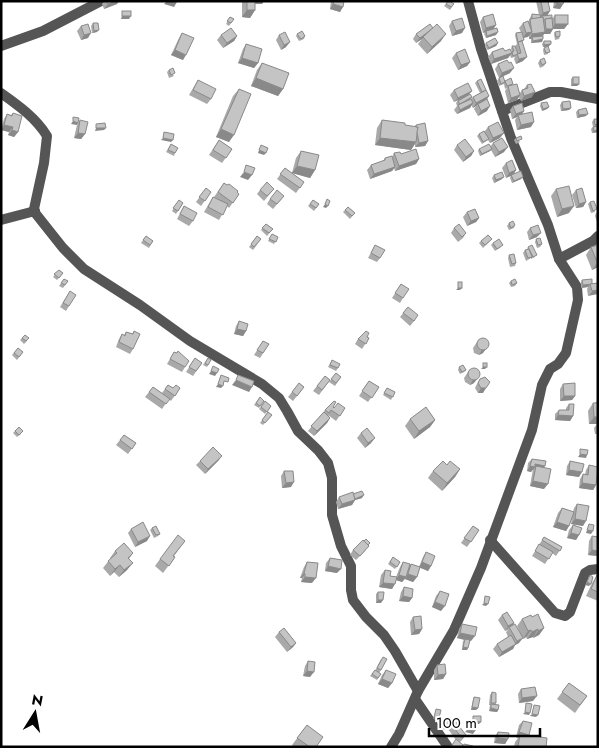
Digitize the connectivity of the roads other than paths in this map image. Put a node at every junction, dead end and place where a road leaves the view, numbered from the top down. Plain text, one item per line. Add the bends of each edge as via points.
1 (101, 1) edge
2 (468, 1) edge
3 (1, 46) edge
4 (1, 93) edge
5 (598, 98) edge
6 (502, 111) junction
7 (35, 212) junction
8 (1, 220) edge
9 (598, 236) edge
10 (560, 259) junction
11 (490, 540) junction
12 (598, 569) edge
13 (416, 695) junction
14 (390, 747) edge
15 (448, 747) edge

1 - 3 street via 43,31
2 - 6 street
4 - 7 street via 36,121 47,136
5 - 6 street via 550,92
6 - 10 street
7 - 8 street
7 - 13 street via 84,269 190,341 262,384 278,398 298,431 328,463 332,478 332,515 341,546 352,566 353,600 389,643
9 - 10 street
10 - 11 street via 577,287 578,300 571,336 566,353 550,370 542,385 532,430 503,513
11 - 12 street via 554,613 562,616 570,612 585,573
11 - 13 street via 454,630
13 - 14 street
13 - 15 street

